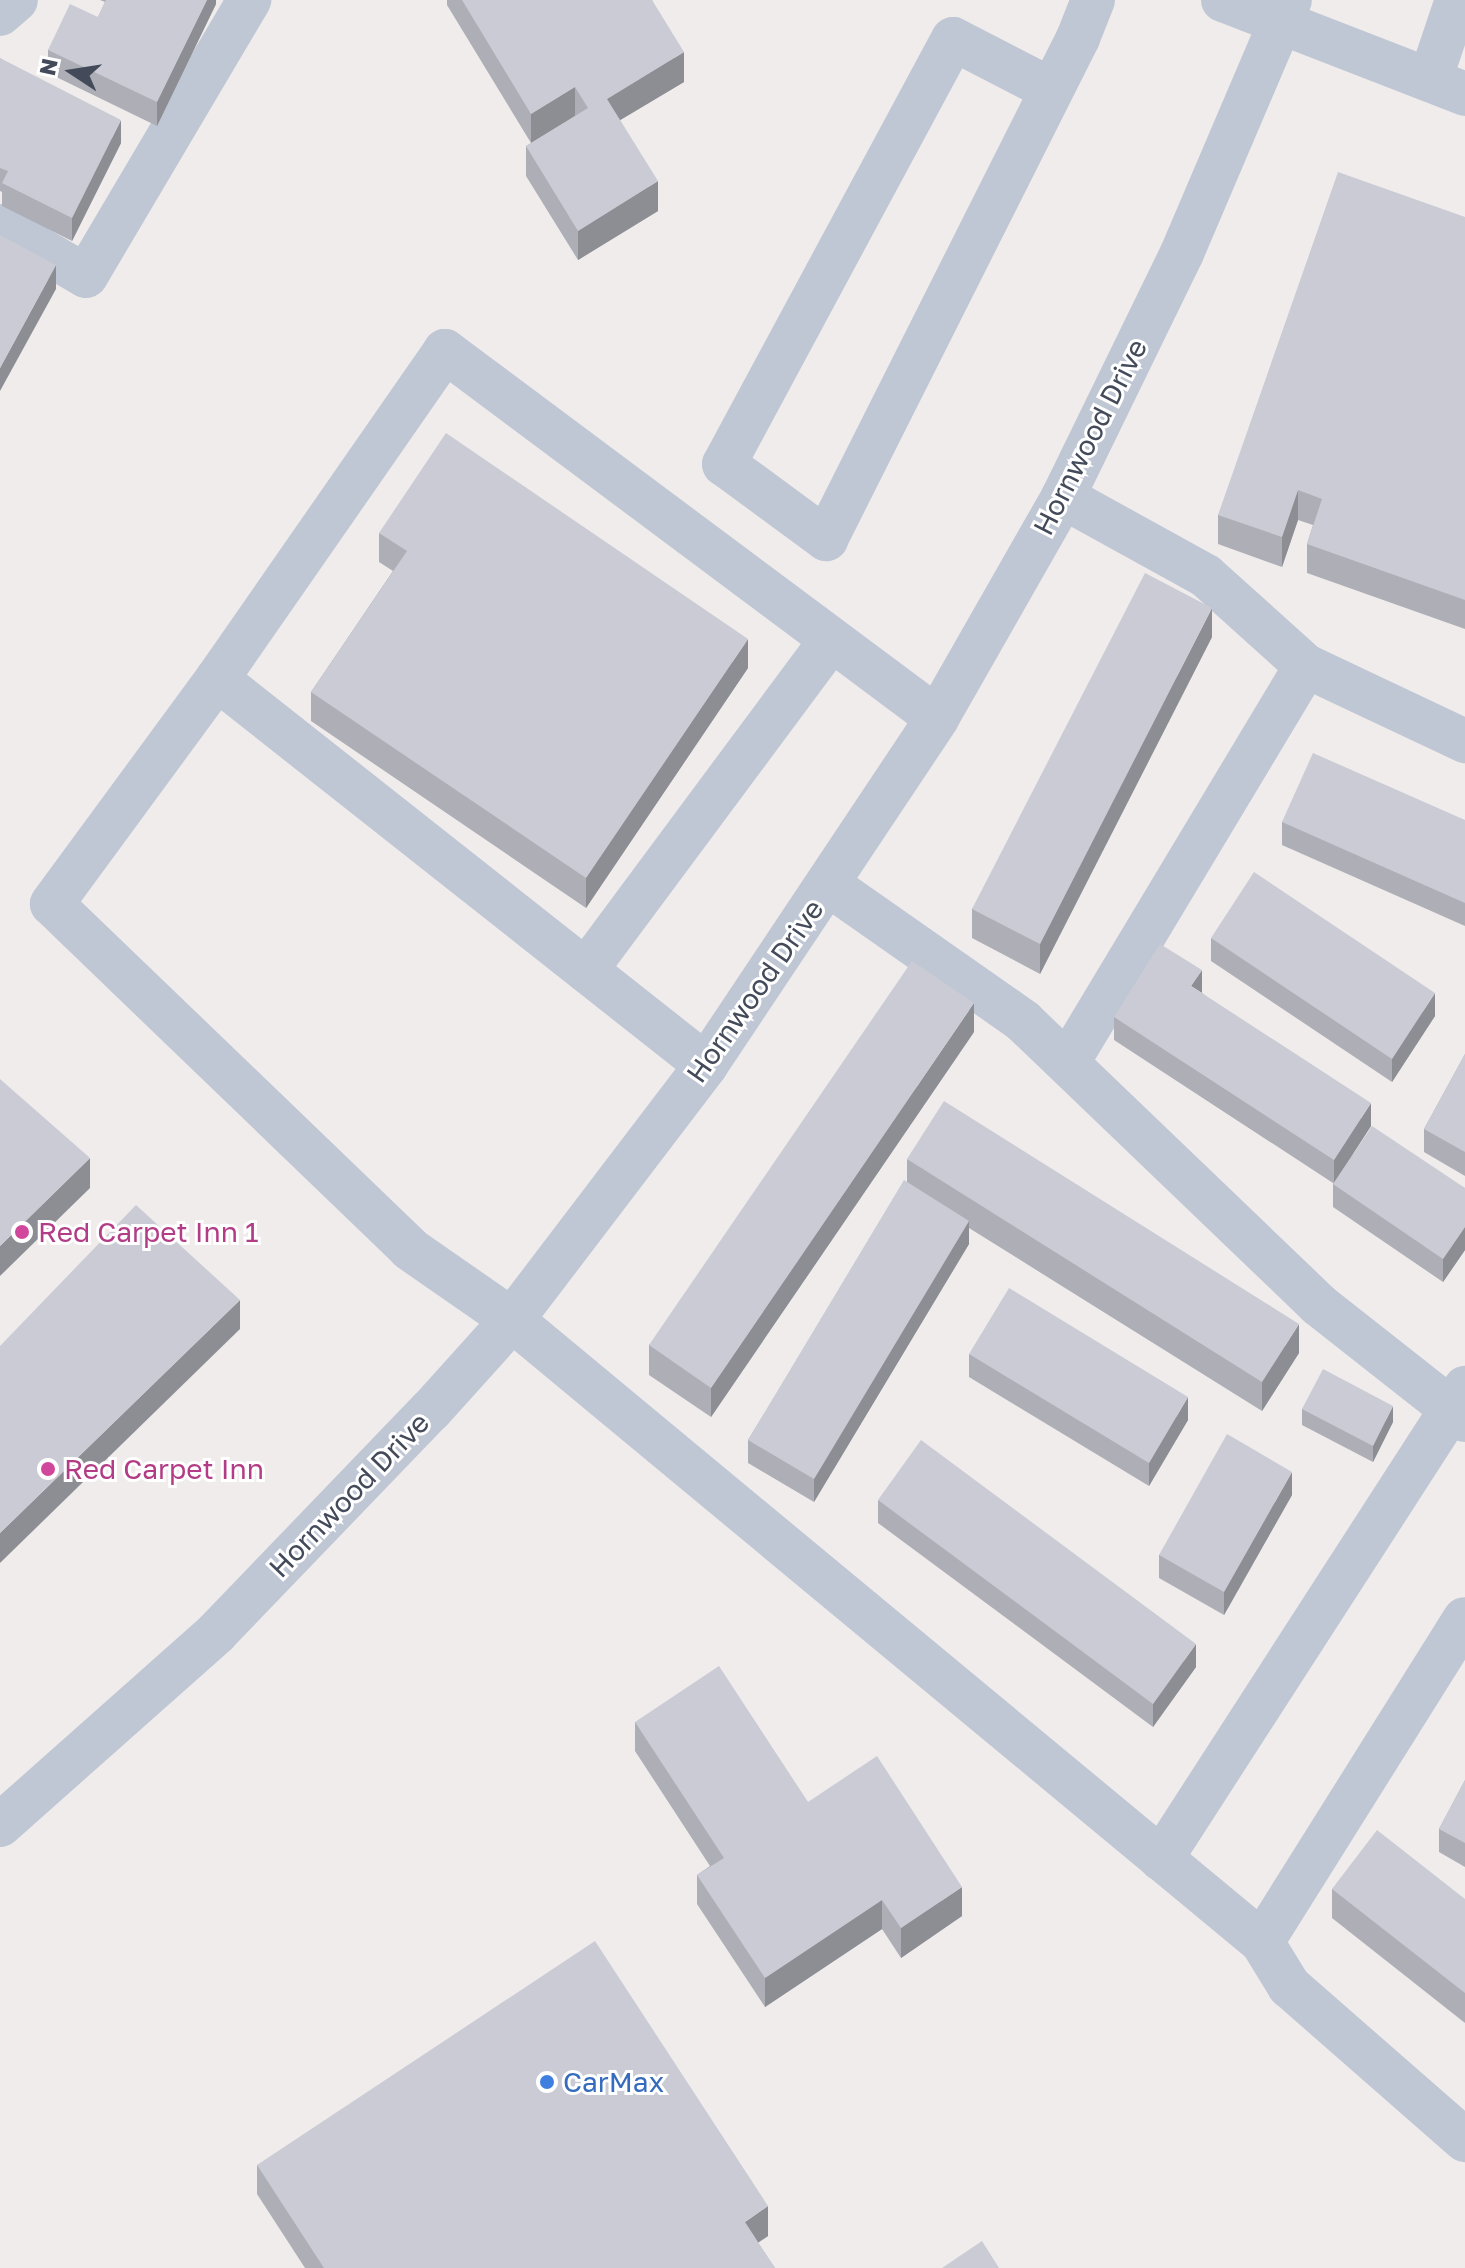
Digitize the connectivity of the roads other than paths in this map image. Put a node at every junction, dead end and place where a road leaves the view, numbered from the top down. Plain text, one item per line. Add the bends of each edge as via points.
1 (16, 0) edge
2 (249, 0) edge
3 (1093, 0) edge
4 (1223, 0) edge
5 (1457, 0) edge
6 (1286, 10) edge
7 (0, 14) edge
8 (1447, 87) edge
9 (1050, 89) junction
10 (0, 226) edge
11 (1063, 497) junction
12 (831, 640) junction
13 (1306, 666) junction
14 (217, 679) junction
15 (937, 718) junction
16 (1465, 741) edge
17 (829, 885) junction
18 (586, 970) junction
19 (1068, 1062) junction
20 (706, 1065) junction
21 (512, 1320) junction
22 (1460, 1406) edge
23 (1465, 1619) edge
24 (0, 1825) edge
25 (1161, 1859) junction
26 (1262, 1942) junction
27 (1465, 2140) edge

1 - 7 street
2 - 10 street via 86,276
3 - 9 street
4 - 6 street
5 - 8 street
6 - 8 street
6 - 11 street, Hornwood Drive via 1182,253
9 - 9 street via 952,286 826,539 724,464 953,39
11 - 13 street via 1206,576
11 - 15 street, Hornwood Drive
12 - 14 street via 445,351
12 - 15 street
12 - 18 street
13 - 16 street
13 - 19 street
14 - 18 street
14 - 21 street via 52,904 410,1249
15 - 17 street, Hornwood Drive
17 - 19 street via 1023,1021
17 - 20 street, Hornwood Drive
18 - 20 street
19 - 22 street via 1319,1305
20 - 21 street, Hornwood Drive
21 - 24 street, Hornwood Drive via 217,1632
21 - 25 street
22 - 25 street
23 - 26 street
25 - 26 street
26 - 27 street via 1289,1986

